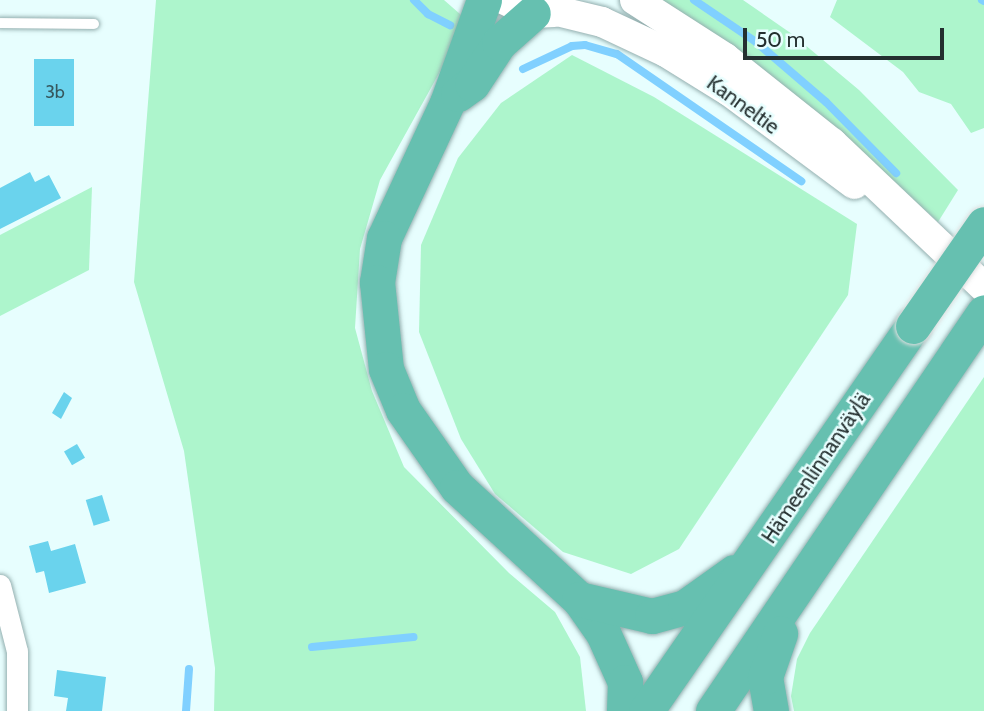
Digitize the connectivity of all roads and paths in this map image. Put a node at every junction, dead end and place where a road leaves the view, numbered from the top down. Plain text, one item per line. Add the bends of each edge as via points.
1 (484, 0) edge
2 (635, 0) edge
3 (543, 6) edge
4 (0, 23) edge
5 (94, 24) dead end
6 (447, 103) junction
7 (984, 224) edge
8 (916, 225) junction
9 (984, 287) edge
10 (984, 312) edge
11 (757, 556) junction
12 (0, 585) edge
13 (796, 586) junction
14 (579, 599) junction
15 (17, 711) edge
16 (624, 711) edge
17 (646, 711) edge
18 (713, 711) edge
19 (771, 711) edge

1 - 6 highway
2 - 8 main road, Kanneltie via 725,58 822,135
3 - 6 highway via 499,43 472,84
3 - 8 main road, Kanneltie via 602,22 666,52
4 - 5 lane
6 - 14 highway via 384,238 377,282 386,369 415,431 457,487
7 - 11 highway, Hämeenlinnanväylä, bridge
8 - 9 main road, Kanneltie
10 - 13 highway
11 - 14 highway via 685,607 652,616
11 - 17 highway, Hämeenlinnanväylä
12 - 15 street via 17,651
13 - 18 highway
13 - 19 highway via 765,677
14 - 16 highway via 619,661 625,682

